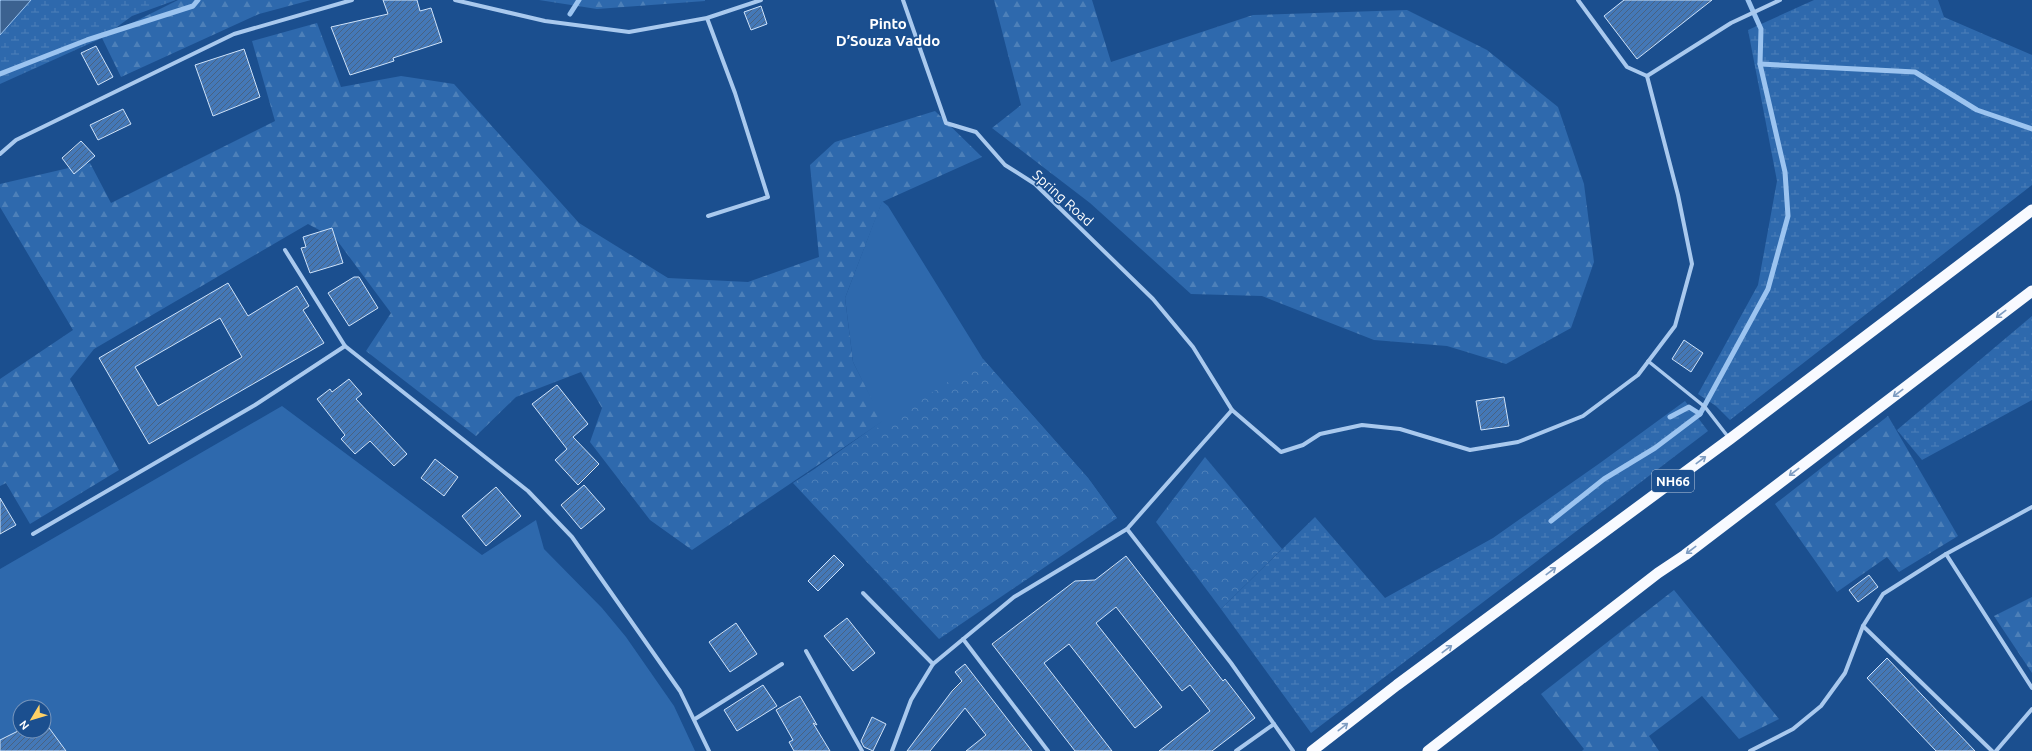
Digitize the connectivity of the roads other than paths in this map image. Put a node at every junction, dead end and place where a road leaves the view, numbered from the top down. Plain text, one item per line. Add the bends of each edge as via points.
1 (352, 0) edge
2 (455, 0) edge
3 (761, 0) edge
4 (903, 0) edge
5 (1578, 0) edge
6 (1780, 0) edge
7 (707, 18) junction
8 (1647, 76) junction
9 (0, 154) edge
10 (2032, 210) edge
11 (708, 216) dead end
12 (285, 250) dead end
13 (2032, 290) edge
14 (345, 346) junction
15 (1648, 361) junction
16 (1232, 410) junction
17 (1730, 439) junction
18 (2032, 506) edge
19 (1127, 529) junction
20 (33, 534) dead end
21 (1946, 554) junction
22 (863, 594) dead end
23 (1863, 626) junction
24 (963, 639) junction
25 (806, 652) dead end
26 (782, 664) dead end
27 (933, 664) junction
28 (2032, 688) edge
29 (2032, 709) edge
30 (694, 719) junction
31 (1274, 724) junction
32 (709, 751) edge
33 (862, 751) edge
34 (892, 751) edge
35 (1048, 751) edge
36 (1236, 751) edge
37 (1293, 751) edge
38 (1312, 751) edge
39 (1428, 751) edge
40 (1750, 751) edge
41 (1992, 751) edge
42 (1996, 751) edge

1 - 9 street via 234,34 16,140
2 - 7 street via 545,21 629,32
3 - 7 street
4 - 16 street, Spring Road via 946,122 976,132 1005,165 1035,184 1153,299 1193,347
5 - 8 street via 1627,67
6 - 8 street via 1731,23
7 - 11 street via 735,93 768,197
8 - 15 street via 1678,195 1692,264 1675,326
10 - 17 highway, NH66
12 - 14 street
13 -> 39 highway
14 - 20 street via 255,405
14 - 30 street via 528,491 572,537 680,691
15 - 16 street via 1638,375 1583,416 1518,442 1470,450 1400,429 1362,425 1320,434 1303,445 1281,452
15 - 17 street via 1705,407
16 - 19 street
38 -> 17 highway, NH66
18 - 21 street
19 - 24 street via 1014,596
19 - 31 street via 1232,663
21 - 23 street via 1883,594
21 - 28 street
22 - 27 street
23 - 40 street via 1845,673 1821,706 1793,729
23 - 41 street
24 - 27 street
24 - 35 street
25 - 33 street
26 - 30 street
27 - 34 street via 911,700
29 - 42 street
30 - 32 street
31 - 36 street
31 - 37 street

